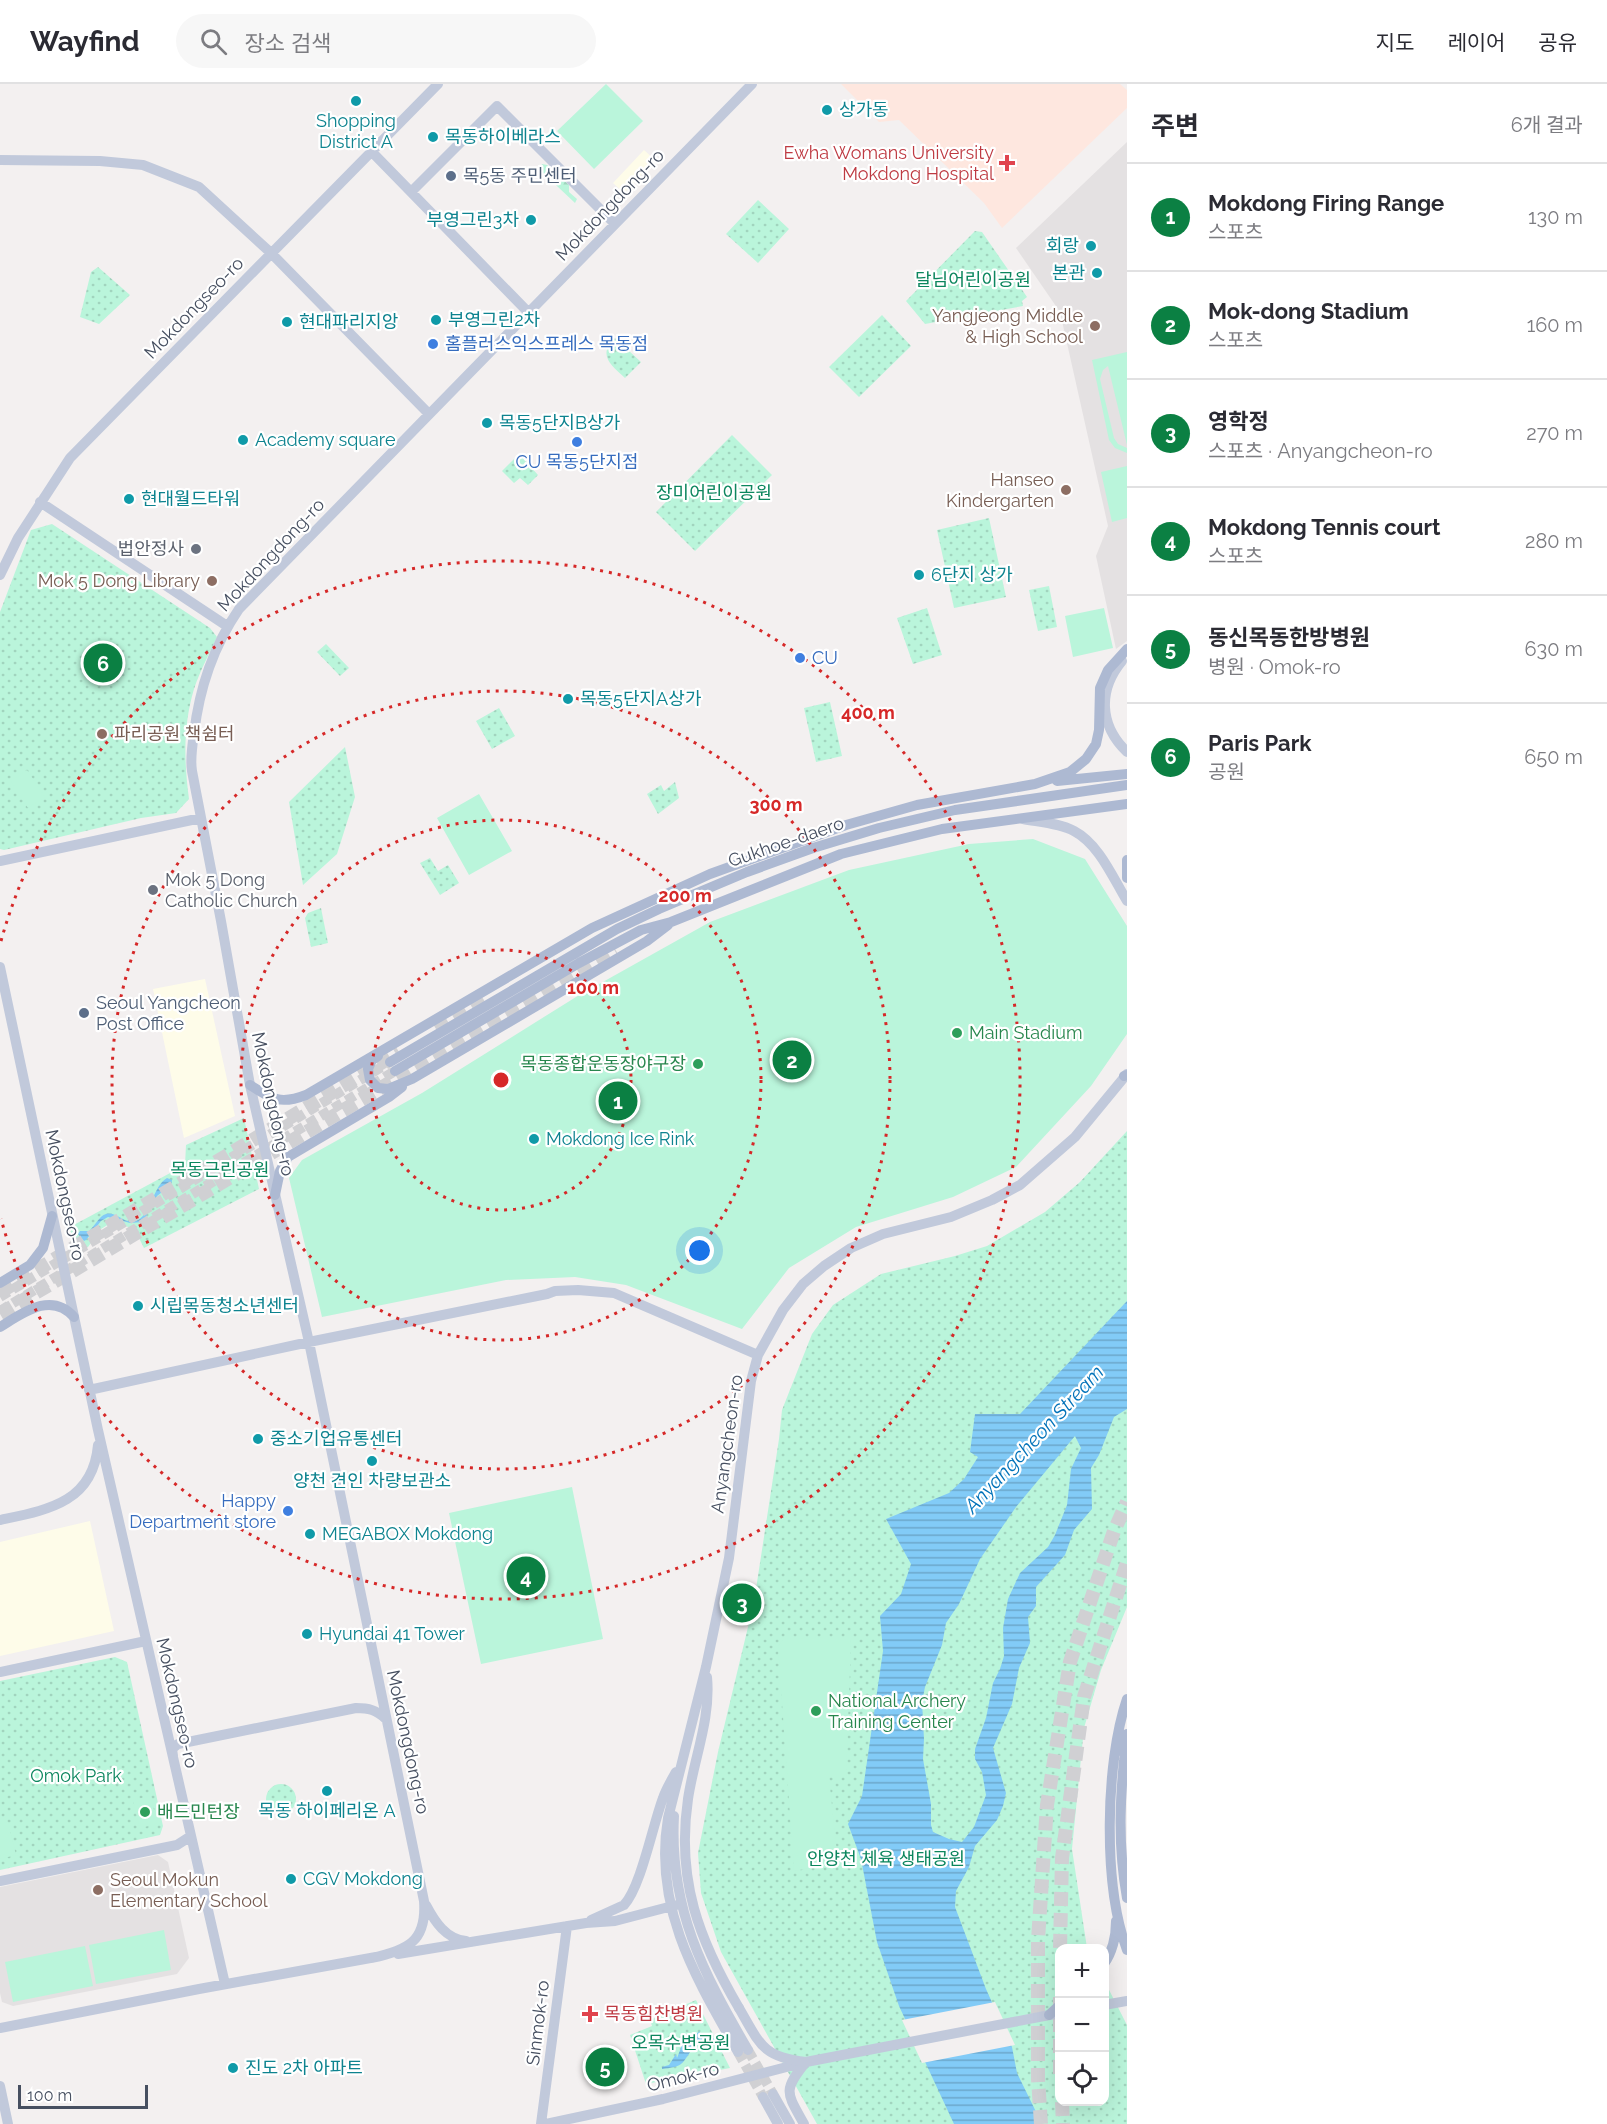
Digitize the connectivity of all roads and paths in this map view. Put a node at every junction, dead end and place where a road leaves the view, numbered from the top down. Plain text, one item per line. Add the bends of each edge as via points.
1 (438, 84) edge
2 (752, 84) edge
3 (371, 151) junction
4 (0, 160) edge
5 (411, 192) junction
6 (614, 224) junction
7 (271, 253) junction
8 (528, 312) junction
9 (429, 414) junction
10 (40, 502) junction
11 (0, 575) edge
12 (227, 626) junction
13 (1127, 649) edge
14 (1127, 656) edge
15 (1127, 752) edge
16 (1127, 774) edge
17 (1038, 783) junction
18 (1127, 785) edge
19 (1127, 804) edge
20 (1017, 817) junction
21 (201, 818) junction
22 (1127, 860) edge
23 (0, 861) edge
24 (1127, 878) edge
25 (1127, 901) edge
26 (671, 922) junction
27 (0, 967) edge
28 (6, 1023) edge
29 (387, 1048) junction
30 (1126, 1073) edge
31 (412, 1079) junction
32 (250, 1085) junction
33 (275, 1194) junction
34 (52, 1216) junction
35 (0, 1283) edge
36 (74, 1317) junction
37 (0, 1327) edge
38 (309, 1342) junction
39 (758, 1355) junction
40 (90, 1390) junction
41 (98, 1430) junction
42 (0, 1520) edge
43 (146, 1641) junction
44 (706, 1667) junction
45 (0, 1672) edge
46 (1127, 1699) edge
47 (387, 1719) junction
48 (1127, 1734) edge
49 (685, 1753) junction
50 (173, 1757) junction
51 (191, 1836) junction
52 (0, 1881) edge
53 (1127, 1898) edge
54 (424, 1901) junction
55 (1116, 1902) junction
56 (676, 1905) junction
57 (586, 1923) junction
58 (567, 1926) junction
59 (469, 1942) junction
60 (1127, 1950) edge
61 (1109, 1953) edge
62 (372, 1958) junction
63 (225, 1984) junction
64 (1125, 2001) edge
65 (1109, 2004) edge
66 (1054, 2014) edge
67 (0, 2028) edge
68 (743, 2051) tunnel mouth
69 (806, 2062) junction
70 (0, 2086) edge
71 (8, 2124) edge
72 (541, 2124) edge
73 (546, 2124) edge
74 (778, 2124) edge
75 (790, 2124) edge
76 (804, 2124) edge

1 - 3 main road, Mokdongseo-ro
2 - 6 main road, Mokdongdong-ro
3 - 5 main road
3 - 7 main road, Mokdongseo-ro
4 - 7 main road via 100,160 143,165 199,187
5 - 6 main road via 497,106
5 - 8 main road
6 - 8 main road, Mokdongdong-ro
7 - 9 main road
7 - 10 main road, Mokdongseo-ro via 70,458
8 - 9 main road, Mokdongdong-ro
9 - 12 main road, Mokdongdong-ro via 239,609
10 - 11 main road, Mokdongseo-ro
10 - 12 main road
12 - 21 main road, Mokdongdong-ro via 209,665 196,712 191,762
13 - 17 main road via 1108,670 1100,688 1098,737 1092,752 1070,772
14 - 15 main road via 1109,681 1105,707 1112,732
16 - 17 main road
17 - 29 main road via 917,805 846,825 710,874 592,928
18 - 26 main road, Gukhoe-daero via 955,810 835,841 747,872 617,929 392,1066 641,930
19 - 20 main road, Gukhoe-daero
20 - 25 main road via 1073,830 1088,841
20 - 26 main road, Gukhoe-daero via 942,829 841,854
21 - 23 main road
21 - 32 main road, Mokdongdong-ro
22 - 24 main road
26 - 31 main road via 647,941
27 - 28 main road, Mokdongseo-ro
28 - 34 main road, Mokdongseo-ro
29 - 31 main road via 372,1060 368,1069 373,1084 388,1089
29 - 32 main road via 290,1101 269,1097
30 - 39 main road, Anyangcheon-ro via 1075,1137 1020,1185 951,1217 883,1234 824,1266 803,1284 783,1310
31 - 33 main road via 389,1098 288,1157
32 - 33 main road, Mokdongdong-ro
33 - 38 main road, Mokdongdong-ro
34 - 35 main road via 43,1248 30,1264
34 - 36 main road, Mokdongseo-ro
36 - 37 main road via 62,1307 41,1305
36 - 40 main road, Mokdongseo-ro
38 - 39 main road via 555,1291 578,1290 614,1293
38 - 40 main road
38 - 47 main road, Mokdongdong-ro
39 - 44 main road, Anyangcheon-ro via 751,1382 729,1558
40 - 41 main road, Mokdongseo-ro
41 - 42 main road, Mokdongseo-ro via 94,1469 76,1493 46,1510
41 - 43 main road, Mokdongseo-ro
43 - 45 main road
43 - 50 main road, Mokdongseo-ro
44 - 49 main road, Anyangcheon-ro
44 - 69 main road, bridge via 707,1713 688,1798 685,1857 700,1931 719,1973 765,2049 780,2058
46 - 55 main road via 1117,1739 1110,1810
47 - 50 main road via 378,1711 356,1708 178,1744 172,1749
47 - 54 main road, Mokdongdong-ro
48 - 53 main road via 1120,1792
49 - 56 main road, Anyangcheon-ro via 664,1838 664,1860
49 - 57 main road, Mokdongdong-ro via 663,1797 628,1901
50 - 51 main road, Mokdongseo-ro
51 - 52 main road via 177,1845
51 - 63 main road, Mokdongseo-ro
54 - 59 main road, Mokdongdong-ro via 442,1929
54 - 62 main road, Mokdongdong-ro via 424,1924 413,1941 398,1951
55 - 60 main road
55 - 61 main road via 1116,1930
56 - 57 main road, Mokdongdong-ro via 615,1921
56 - 68 main road, Anyangcheon-ro via 677,1933 687,1958
57 - 58 main road, Mokdongdong-ro
58 - 59 main road, Mokdongdong-ro
58 - 72 main road, Sinmok-ro
59 - 62 main road, Mokdongdong-ro
62 - 63 main road, Mokdongdong-ro
63 - 67 main road, Mokdongdong-ro
64 - 65 main road
66 - 69 main road, bridge
69 - 73 main road, Omok-ro, bridge
69 - 76 main road via 790,2084 789,2092
70 - 71 main road
74 - 75 main road via 768,2095

